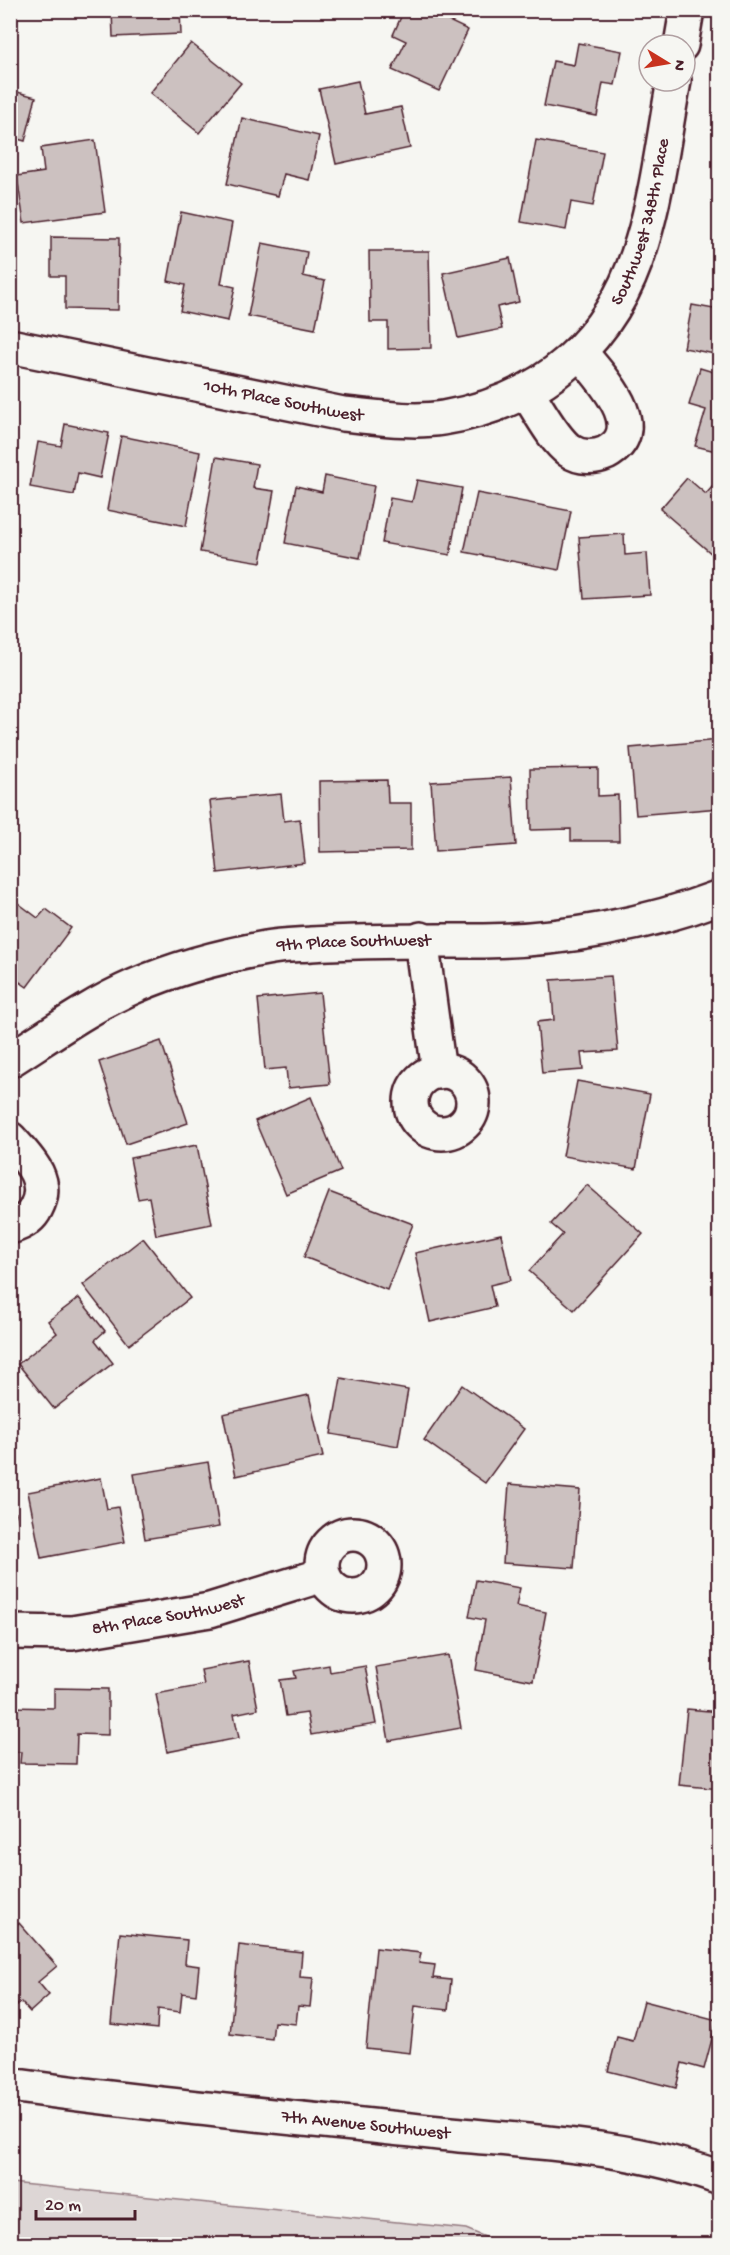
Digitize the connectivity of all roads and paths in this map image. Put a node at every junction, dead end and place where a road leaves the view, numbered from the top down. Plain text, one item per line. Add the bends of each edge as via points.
1 (687, 10) edge
2 (683, 33) edge
3 (672, 93) edge
4 (10, 346) edge
5 (580, 352) junction
6 (539, 384) junction
7 (720, 897) edge
8 (421, 939) junction
9 (10, 1060) edge
10 (438, 1072) dead end
11 (10, 1139) edge
12 (10, 1227) edge
13 (323, 1575) dead end
14 (10, 1632) edge
15 (10, 2085) edge
16 (720, 2178) edge

1 - 2 street
3 - 5 street, Southwest 348th Place via 642,242 608,316
4 - 6 street, 10th Place Southwest via 343,414 385,418 441,418 478,410
5 - 6 street, Southwest 348th Place
5 - 6 street via 622,410 622,434 606,452 583,456 562,443
7 - 8 street, 9th Place Southwest via 630,924 558,936 486,941
8 - 9 street, 9th Place Southwest via 267,948 196,964 135,986 80,1015
8 - 10 street
11 - 12 street via 38,1174 42,1187 34,1212 24,1222
13 - 14 street, 8th Place Southwest via 210,1610 72,1633
15 - 16 street, 7th Avenue Southwest via 595,2149 684,2165

